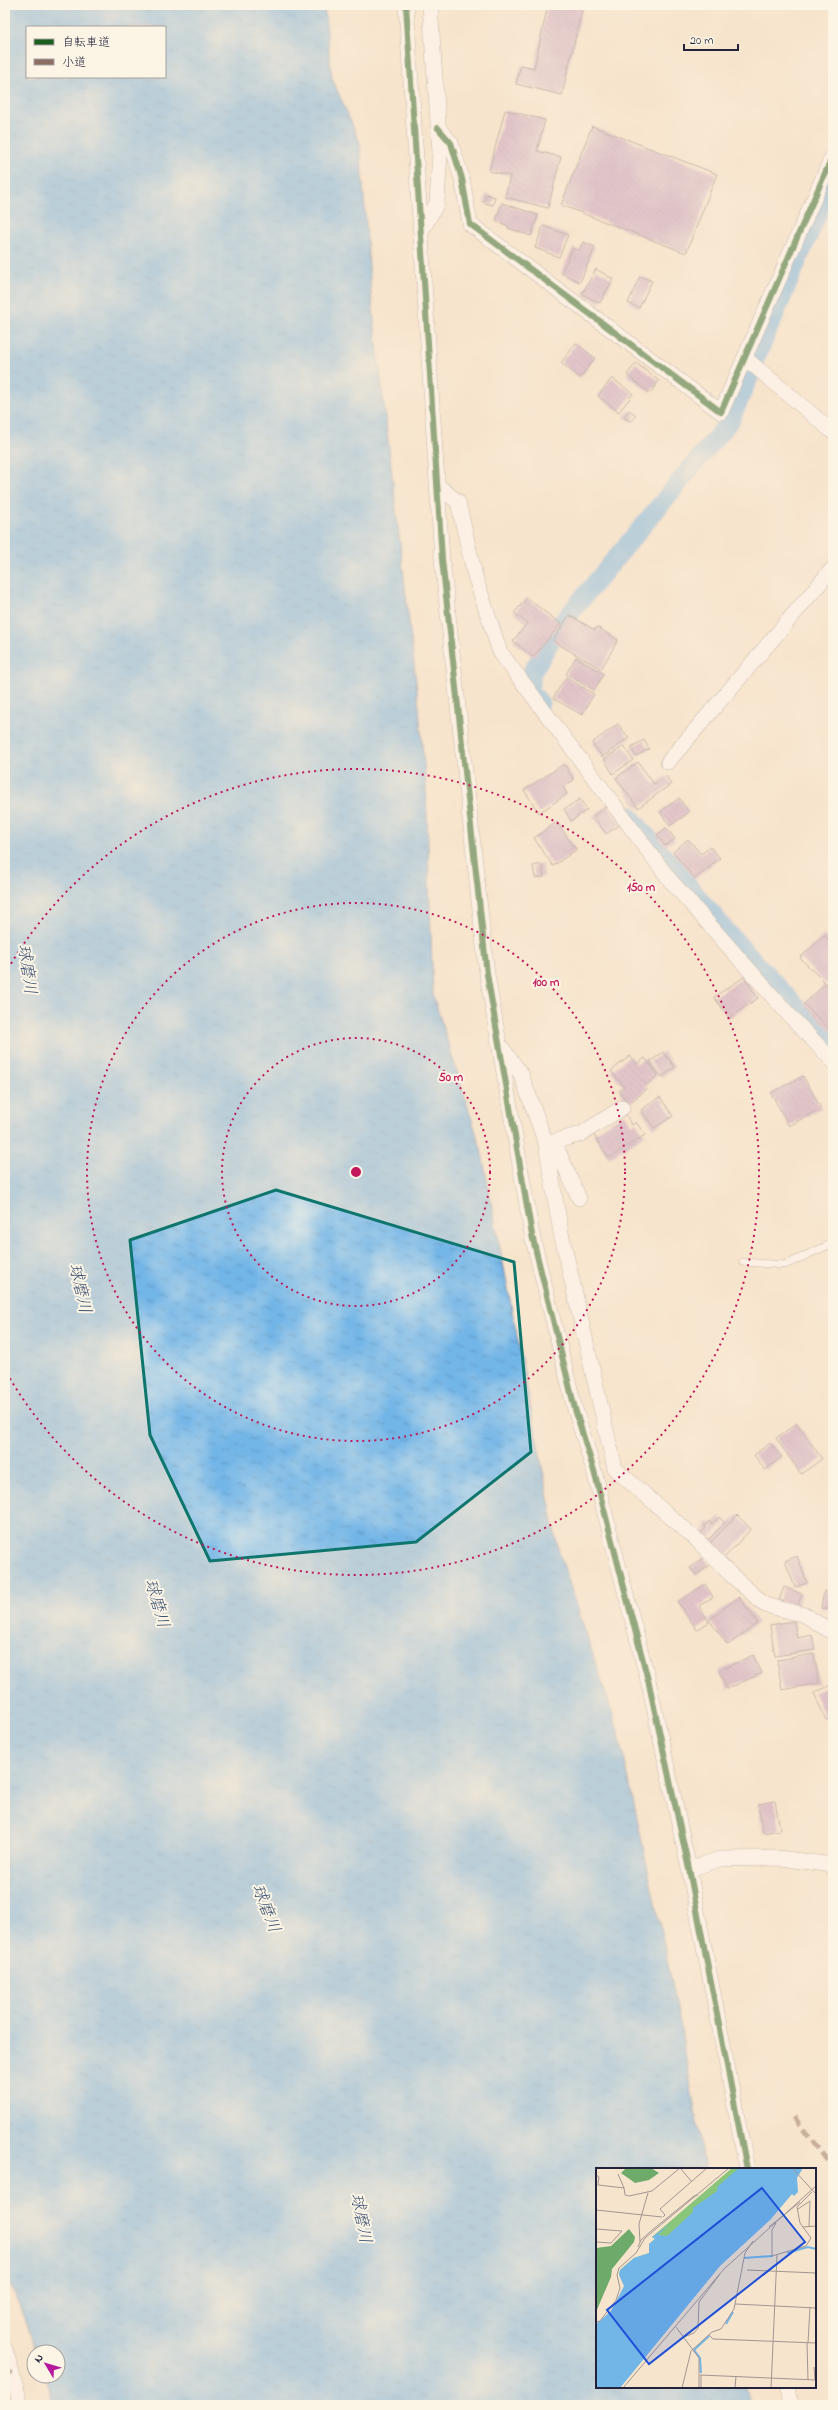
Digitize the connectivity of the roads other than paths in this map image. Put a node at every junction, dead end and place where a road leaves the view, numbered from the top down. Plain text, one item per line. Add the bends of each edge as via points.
1 (406, 5) edge
2 (430, 5) edge
3 (438, 128) junction
4 (833, 155) edge
5 (422, 230) junction
6 (745, 358) junction
7 (833, 432) edge
8 (437, 485) junction
9 (833, 568) edge
10 (668, 762) dead end
11 (499, 1045) junction
12 (833, 1061) edge
13 (622, 1108) dead end
14 (550, 1143) junction
15 (579, 1198) dead end
16 (833, 1243) edge
17 (744, 1262) dead end
18 (833, 1634) edge
19 (833, 1865) edge
20 (689, 1869) junction
21 (747, 2168) edge
22 (5, 2349) edge
23 (788, 2388) edge
24 (21, 2405) edge
25 (792, 2405) edge

1 - 5 street
2 - 3 street
3 - 5 street via 440,152 437,203
3 - 6 street via 451,143 462,179 470,224 720,412
4 - 6 street
5 - 8 street
6 - 7 street
8 - 11 street via 457,714 486,974
8 - 12 street via 458,502 475,576 500,652 670,880
9 - 10 street
11 - 14 street via 521,1074
11 - 20 street via 532,1235 575,1409 594,1471 649,1684
13 - 14 street via 582,1134
14 - 15 street
14 - 18 street via 561,1233 615,1469 695,1538 765,1605 805,1615
16 - 17 lane via 785,1265
19 - 20 street via 779,1858 720,1858
20 - 21 street
22 - 24 street
23 - 25 street

